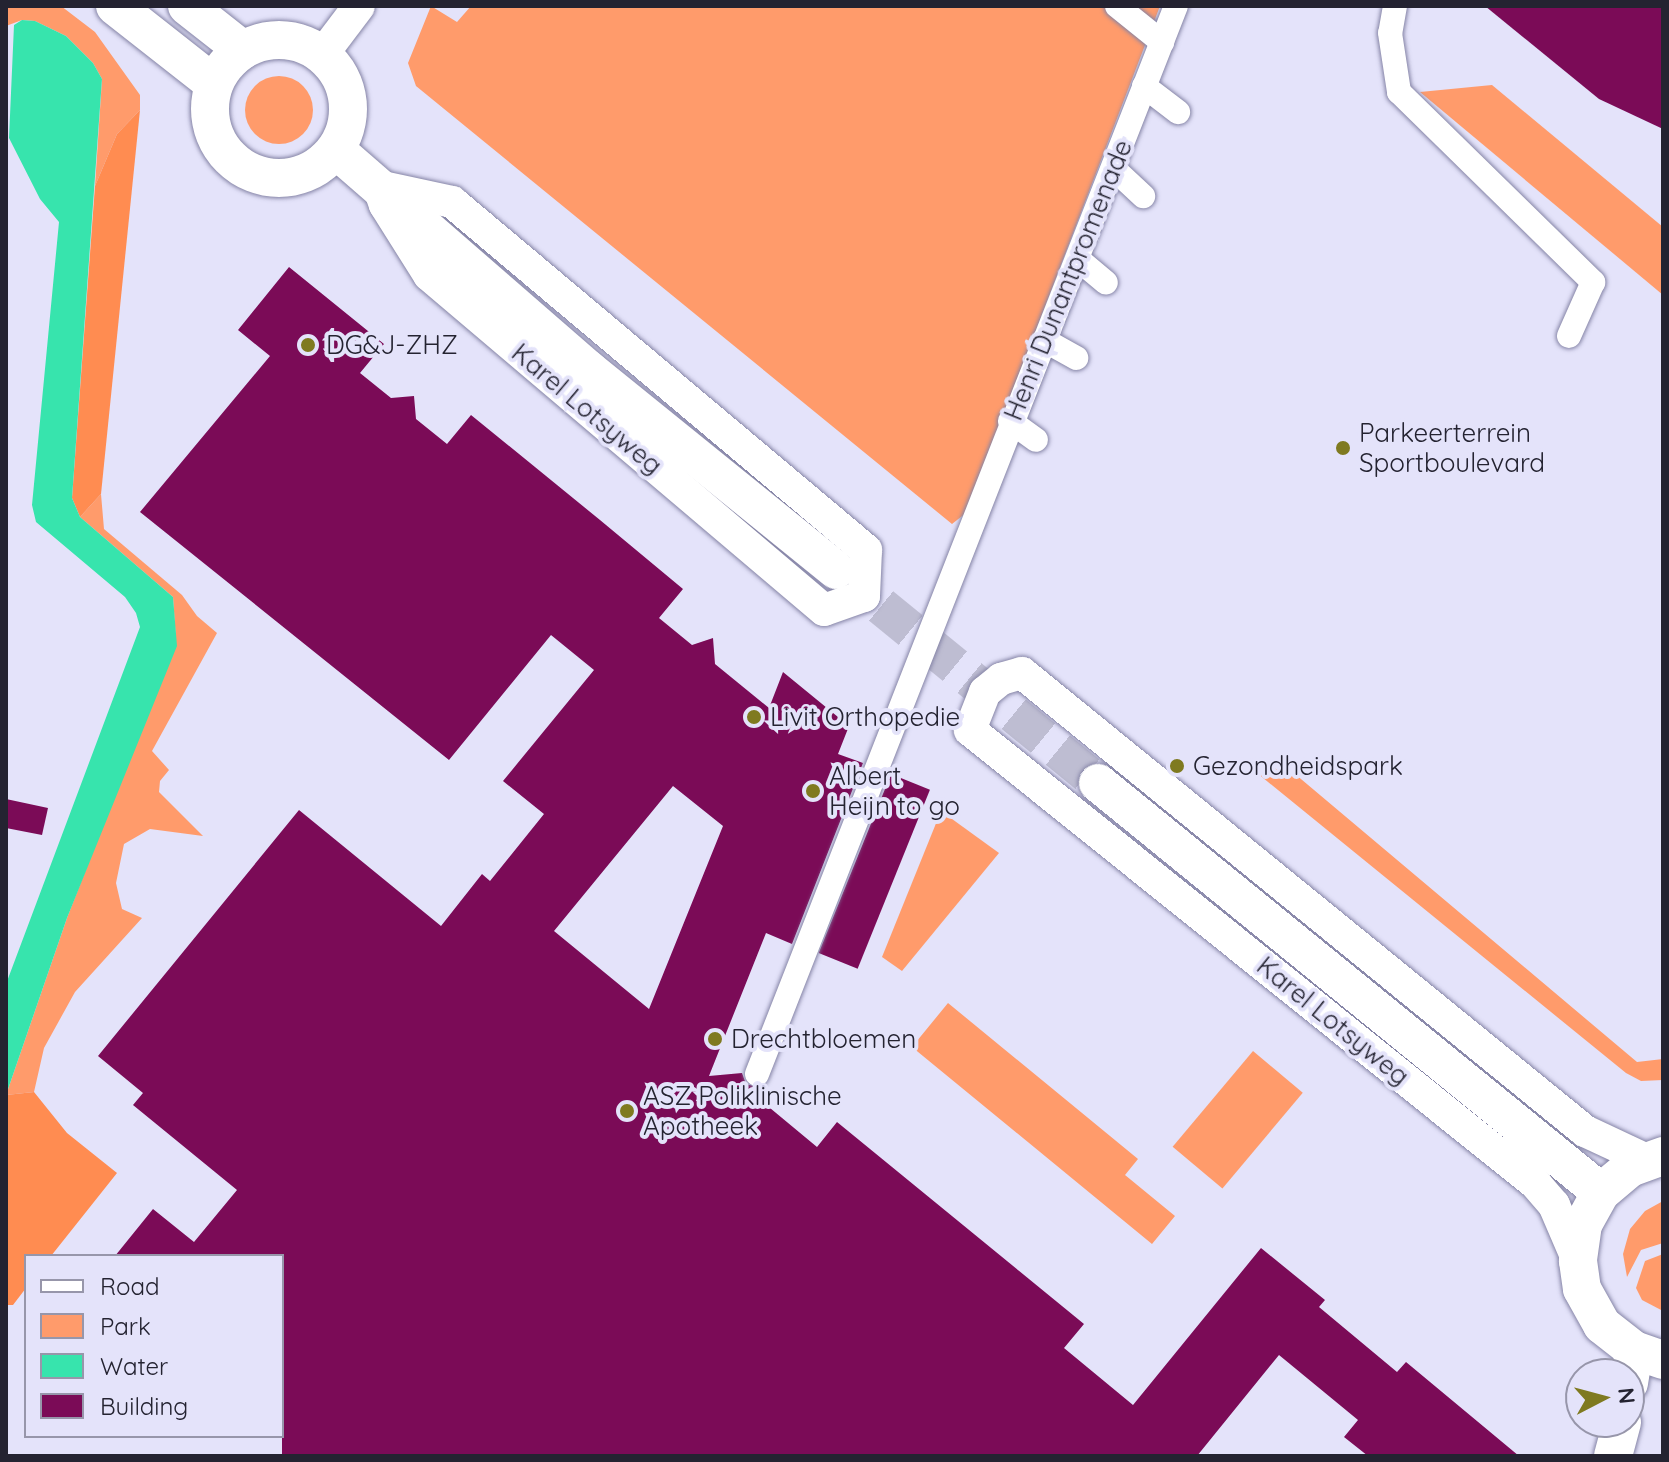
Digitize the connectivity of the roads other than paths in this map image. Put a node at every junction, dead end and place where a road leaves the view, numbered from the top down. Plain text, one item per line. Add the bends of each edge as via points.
1 (115, 6) edge
2 (187, 6) edge
3 (359, 6) edge
4 (1117, 6) edge
5 (1176, 6) edge
6 (1395, 6) edge
7 (1162, 42) junction
8 (243, 50) junction
9 (322, 55) junction
10 (214, 84) junction
11 (1144, 86) junction
12 (1178, 112) dead end
13 (336, 150) junction
14 (1114, 169) junction
15 (378, 186) junction
16 (1143, 196) dead end
17 (1079, 260) junction
18 (1106, 283) dead end
19 (1569, 336) dead end
20 (1044, 340) junction
21 (1076, 358) dead end
22 (1010, 421) junction
23 (1036, 440) dead end
24 (851, 560) joint
25 (1108, 746) junction
26 (1098, 783) tunnel mouth
27 (1062, 801) junction
28 (757, 1074) dead end
29 (1655, 1158) edge
30 (1601, 1192) junction
31 (1578, 1261) junction
32 (1635, 1358) edge

1 - 10 street
2 - 8 street
3 - 9 street
4 - 7 street
5 - 7 street, Henri Dunantpromenade
6 - 19 street via 1390,33 1399,92 1593,282
7 - 11 street, Henri Dunantpromenade
8 - 9 street via 275,40 308,46
8 - 10 street
9 - 13 street via 342,78 349,108
10 - 13 street via 210,120 215,137 224,152 251,173 297,177
11 - 12 street
11 - 14 street, Henri Dunantpromenade
13 - 15 street, Karel Lotsyweg
14 - 16 street
14 - 17 street, Henri Dunantpromenade
15 - 24 street, Karel Lotsyweg via 589,370
15 - 24 street, Karel Lotsyweg via 429,275 824,610 864,596
17 - 18 street
17 - 20 street, Henri Dunantpromenade
20 - 21 street
20 - 22 street, Henri Dunantpromenade
22 - 23 street
22 - 28 street, Henri Dunantpromenade
25 - 27 street
25 - 27 street, Karel Lotsyweg via 1022,673 1001,679 985,692 970,730
25 - 29 street via 1585,1131
26 - 30 street, Karel Lotsyweg
27 - 31 street, Karel Lotsyweg via 1536,1184 1554,1205
29 - 30 street via 1630,1168
30 - 31 street via 1583,1224
31 - 32 street via 1582,1289 1594,1314

